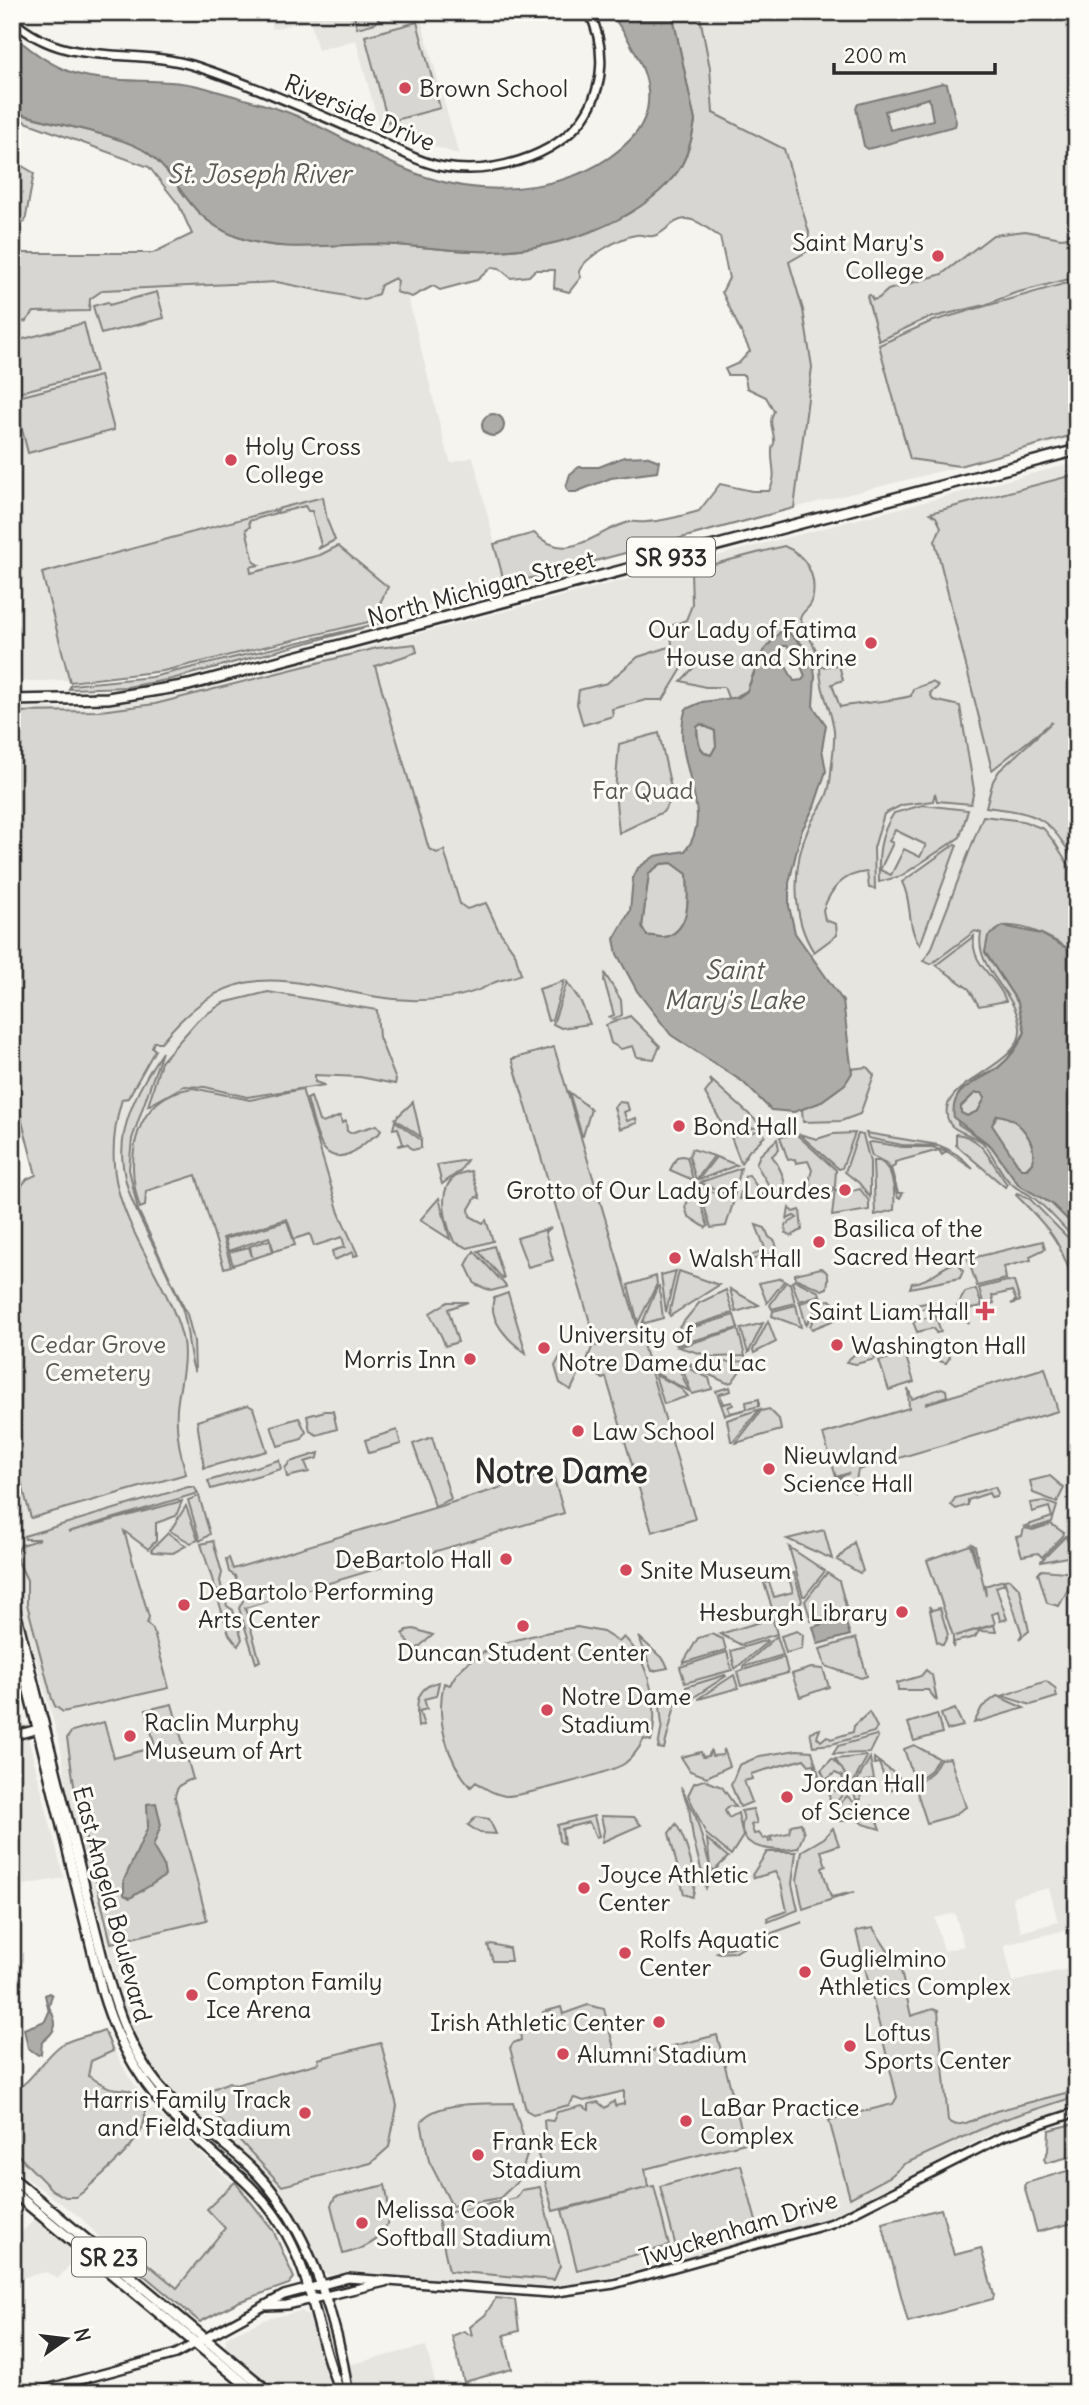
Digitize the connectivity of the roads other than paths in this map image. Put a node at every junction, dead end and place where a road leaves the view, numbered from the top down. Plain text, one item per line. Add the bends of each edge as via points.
1 (589, 12) edge
2 (12, 20) edge
3 (1077, 450) edge
4 (12, 700) edge
5 (12, 1597) edge
6 (12, 1623) edge
7 (42, 1728) junction
8 (12, 1735) edge
9 (1077, 2112) edge
10 (12, 2178) edge
11 (12, 2191) edge
12 (389, 2281) junction
13 (320, 2284) junction
14 (308, 2287) junction
15 (324, 2296) junction
16 (312, 2299) junction
17 (266, 2306) junction
18 (205, 2338) junction
19 (196, 2343) junction
20 (32, 2393) edge
21 (256, 2393) edge
22 (270, 2393) edge
23 (341, 2393) edge
24 (348, 2393) edge

1 - 2 street, Riverside Drive via 598,32 601,62 596,93 581,121 542,151 508,163 467,169 414,158 198,67 166,59 66,50
3 - 4 main road, North Michigan Street / SR 933 via 189,685 108,698
5 - 7 main road, East Angela Boulevard
6 - 7 main road, East Angela Boulevard
7 - 8 street
7 - 13 main road, East Angela Boulevard via 112,1993 131,2042 168,2096 252,2168 274,2194 305,2244
7 - 14 main road, East Angela Boulevard via 102,1991 121,2042 143,2079 173,2115 263,2200 294,2248
9 - 12 street, Twyckenham Drive via 1004,2136 832,2223 614,2284 550,2293
10 - 18 main road, SR 23
11 - 19 main road, SR 23
12 - 13 street, Twyckenham Drive via 365,2277
12 - 15 street, Twyckenham Drive
13 - 14 street, Twyckenham Drive
13 - 15 main road, East Angela Boulevard
14 - 16 main road, East Angela Boulevard
14 - 17 street, Twyckenham Drive
15 - 16 street, Twyckenham Drive
15 - 24 main road, East Angela Boulevard
16 - 17 street, Twyckenham Drive
16 - 23 main road, East Angela Boulevard
17 - 18 street, Twyckenham Drive
18 - 19 street, Twyckenham Drive
18 - 22 main road, SR 23
19 - 20 street, Twyckenham Drive via 159,2359
19 - 21 main road, SR 23

